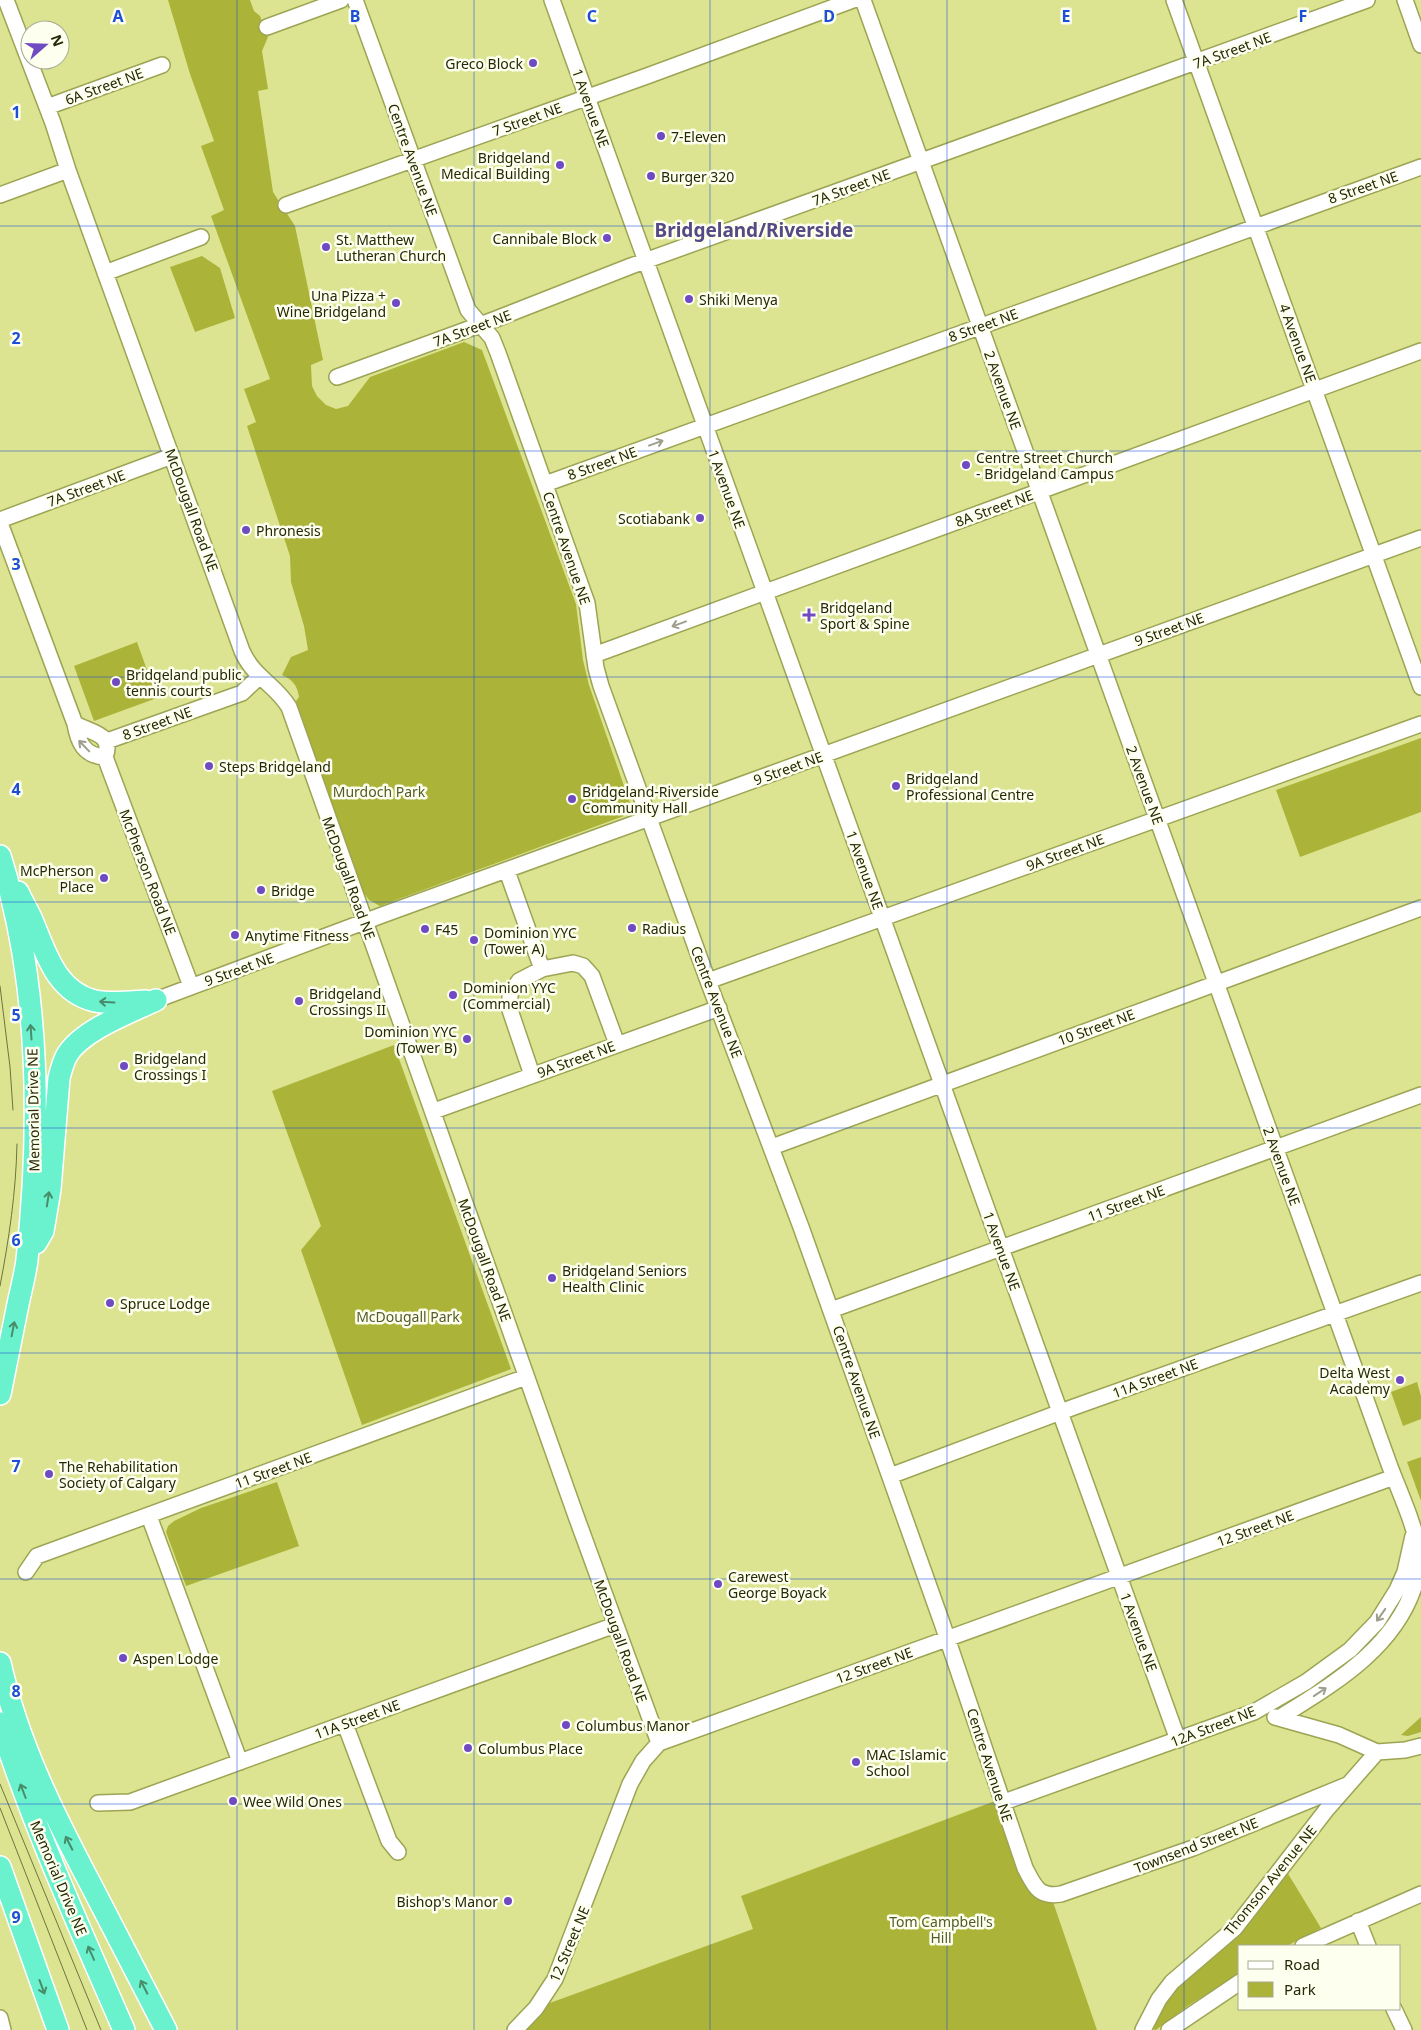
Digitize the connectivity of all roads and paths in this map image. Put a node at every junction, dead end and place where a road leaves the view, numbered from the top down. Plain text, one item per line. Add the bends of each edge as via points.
1 (6, 0) edge
2 (342, 0) edge
3 (355, 0) edge
4 (552, 0) edge
5 (852, 0) edge
6 (863, 0) edge
7 (1174, 0) edge
8 (1367, 0) edge
9 (1405, 0) edge
10 (267, 27) dead end
11 (1421, 45) edge
12 (1196, 63) junction
13 (162, 66) dead end
14 (586, 98) junction
15 (47, 107) junction
16 (413, 160) junction
17 (921, 161) junction
18 (1421, 167) edge
19 (68, 170) junction
20 (0, 195) edge
21 (286, 205) dead end
22 (1255, 225) junction
23 (201, 237) dead end
24 (646, 261) junction
25 (106, 273) junction
26 (480, 325) junction
27 (981, 326) junction
28 (1421, 352) edge
29 (337, 377) dead end
30 (1314, 390) junction
31 (704, 426) junction
32 (172, 456) junction
33 (545, 484) junction
34 (1040, 491) junction
35 (0, 521) edge
36 (1421, 538) edge
37 (1374, 555) junction
38 (765, 592) junction
39 (594, 655) junction
40 (1098, 655) junction
41 (260, 677) junction
42 (1421, 687) edge
43 (74, 724) junction
44 (1421, 724) edge
45 (107, 741) junction
46 (823, 755) junction
47 (104, 758) junction
48 (650, 818) junction
49 (1157, 819) junction
50 (0, 858) edge
51 (507, 871) junction
52 (1421, 908) edge
53 (882, 918) junction
54 (365, 922) junction
55 (542, 968) junction
56 (708, 981) junction
57 (1216, 983) junction
58 (191, 986) junction
59 (156, 1000) junction
60 (719, 1008) junction
61 (617, 1044) junction
62 (532, 1075) junction
63 (942, 1084) junction
64 (1421, 1096) edge
65 (434, 1111) junction
66 (772, 1147) junction
67 (1276, 1148) junction
68 (1001, 1249) junction
69 (27, 1261) junction
70 (1421, 1283) edge
71 (831, 1310) junction
72 (1335, 1313) junction
73 (526, 1376) junction
74 (0, 1394) edge
75 (1060, 1412) junction
76 (890, 1476) junction
77 (1394, 1477) junction
78 (149, 1516) junction
79 (1414, 1532) junction
80 (26, 1572) dead end
81 (1120, 1576) junction
82 (615, 1625) junction
83 (947, 1638) junction
84 (0, 1664) edge
85 (1254, 1712) junction
86 (1279, 1718) junction
87 (0, 1723) edge
88 (345, 1724) junction
89 (1178, 1740) junction
90 (658, 1743) junction
91 (1421, 1746) edge
92 (1377, 1752) junction
93 (240, 1762) junction
94 (1347, 1785) junction
95 (1004, 1802) junction
96 (98, 1803) dead end
97 (398, 1852) dead end
98 (0, 1867) edge
99 (1042, 1893) joint
100 (1421, 1894) edge
101 (1358, 1921) junction
102 (1305, 1945) edge
103 (1368, 1945) edge
104 (1238, 1983) edge
105 (1394, 2010) edge
106 (0, 2018) edge
107 (3, 2030) edge
108 (58, 2030) edge
109 (124, 2030) edge
110 (166, 2030) edge
111 (515, 2030) edge
112 (1143, 2030) edge
113 (1169, 2030) edge
114 (1404, 2030) edge

1 - 15 street, McDougall Road NE
2 - 10 street
3 - 16 street, Centre Avenue NE
4 - 14 street, 1 Avenue NE
5 - 14 street, 7 Street NE
6 - 17 street, 2 Avenue NE
7 - 12 street, 4 Avenue NE
8 - 12 street, 7A Street NE
9 - 11 street
12 - 17 street, 7A Street NE
12 - 22 street, 4 Avenue NE
13 - 15 street, 6A Street NE
14 - 16 street, 7 Street NE
14 - 24 street, 1 Avenue NE
15 - 19 street, McDougall Road NE
16 - 21 street, 7 Street NE
16 - 26 street, Centre Avenue NE via 468,310
17 - 24 street, 7A Street NE
17 - 27 street, 2 Avenue NE
18 - 22 street, 8 Street NE
19 - 20 street
19 - 25 street, McDougall Road NE
22 - 27 street, 8 Street NE
22 - 30 street, 4 Avenue NE
23 - 25 street
24 - 26 street, 7A Street NE
24 - 31 street, 1 Avenue NE
25 - 32 street, McDougall Road NE
26 - 29 street, 7A Street NE
26 - 33 street, Centre Avenue NE via 492,338
27 - 31 street, 8 Street NE
27 - 34 street, 2 Avenue NE
28 - 30 street, 8A Street NE
30 - 34 street, 8A Street NE
30 - 37 street, 4 Avenue NE
33 -> 31 street, 8 Street NE
31 - 38 street, 1 Avenue NE
32 - 35 street, 7A Street NE
32 - 41 street, McDougall Road NE via 242,651
33 - 39 street, Centre Avenue NE via 587,603
34 - 38 street, 8A Street NE
34 - 40 street, 2 Avenue NE
35 - 43 street
36 - 37 street, 9 Street NE
37 - 40 street, 9 Street NE
37 - 42 street, 4 Avenue NE
38 -> 39 street, 8A Street NE
38 - 46 street, 1 Avenue NE
39 - 48 street, Centre Avenue NE via 601,686
40 - 46 street, 9 Street NE
40 - 49 street, 2 Avenue NE
41 - 45 street, 8 Street NE via 242,693
41 - 54 street, McDougall Road NE via 282,695 289,707
43 - 45 street
47 -> 43 street via 96,757 78,741
44 - 49 street, 9A Street NE
45 - 47 street
46 - 48 street, 9 Street NE
46 - 53 street, 1 Avenue NE
47 - 58 street, McPherson Road NE
48 - 51 street, 9 Street NE
48 - 56 street, Centre Avenue NE
49 - 53 street, 9A Street NE
49 - 57 street, 2 Avenue NE
59 -> 50 highway via 96,1001 78,995 59,979
69 -> 50 highway, Memorial Drive NE via 36,1151 32,1040 24,967
51 - 54 street, 9 Street NE
51 - 55 street
52 - 57 street, 10 Street NE
53 - 56 street, 9A Street NE
53 - 63 street, 1 Avenue NE
54 - 58 street, 9 Street NE
54 - 65 street, McDougall Road NE
55 - 61 street via 573,963 583,966 592,976
55 - 62 street via 519,981 510,994 510,1010
56 - 60 street, Centre Avenue NE
57 - 63 street, 10 Street NE
57 - 67 street, 2 Avenue NE
58 - 59 street, 9 Street NE
69 -> 59 highway via 43,1231 63,1062 82,1039
60 - 61 street, 9A Street NE
60 - 66 street, Centre Avenue NE
61 - 62 street, 9A Street NE
62 - 65 street, 9A Street NE
63 - 66 street, 10 Street NE
63 - 68 street, 1 Avenue NE
64 - 67 street, 11 Street NE
65 - 73 street, McDougall Road NE
66 - 71 street, Centre Avenue NE
67 - 68 street, 11 Street NE
67 - 72 street, 2 Avenue NE
68 - 71 street, 11 Street NE
68 - 75 street, 1 Avenue NE
74 -> 69 highway, Memorial Drive NE
70 - 72 street, 11A Street NE
71 - 76 street, Centre Avenue NE
72 - 75 street, 11A Street NE
72 - 77 street, 2 Avenue NE
73 - 78 street, 11 Street NE
73 - 82 street, McDougall Road NE
75 - 76 street, 11A Street NE
75 - 81 street, 1 Avenue NE
76 - 83 street, Centre Avenue NE
77 - 79 street, 2 Avenue NE
77 - 81 street, 12 Street NE
78 - 80 street, 11 Street NE via 37,1556
78 - 93 street
79 -> 85 street, 12A Street NE via 1405,1572 1376,1622 1350,1650 1306,1682
86 -> 79 street via 1357,1666 1398,1621 1412,1593 1421,1560
81 - 83 street, 12 Street NE
81 - 89 street, 1 Avenue NE
82 - 88 street, 11A Street NE
82 - 90 street, McDougall Road NE
83 - 90 street, 12 Street NE
83 - 95 street, Centre Avenue NE
110 -> 84 highway via 54,1814 18,1728
85 - 86 street
85 - 89 street, 12A Street NE
86 - 92 street via 1339,1735
109 -> 87 highway, Memorial Drive NE via 40,1835
88 - 93 street, 11A Street NE
88 - 97 street via 389,1841
89 - 95 street, 12A Street NE
90 - 111 street, 12 Street NE via 643,1760 630,1784 555,1979 536,2008
91 - 92 street
92 - 94 street, Thomson Avenue NE
93 - 96 street, 11A Street NE via 130,1802
94 - 99 street, Townsend Street NE via 1150,1864 1061,1894 1051,1896
94 - 112 street, Thomson Avenue NE via 1235,1928 1172,1982 1159,1998
95 - 99 street, Centre Avenue NE via 1025,1868
98 -> 108 highway
100 - 101 street
101 - 102 street
101 - 103 street
104 - 113 street
105 - 114 street
106 - 107 street

